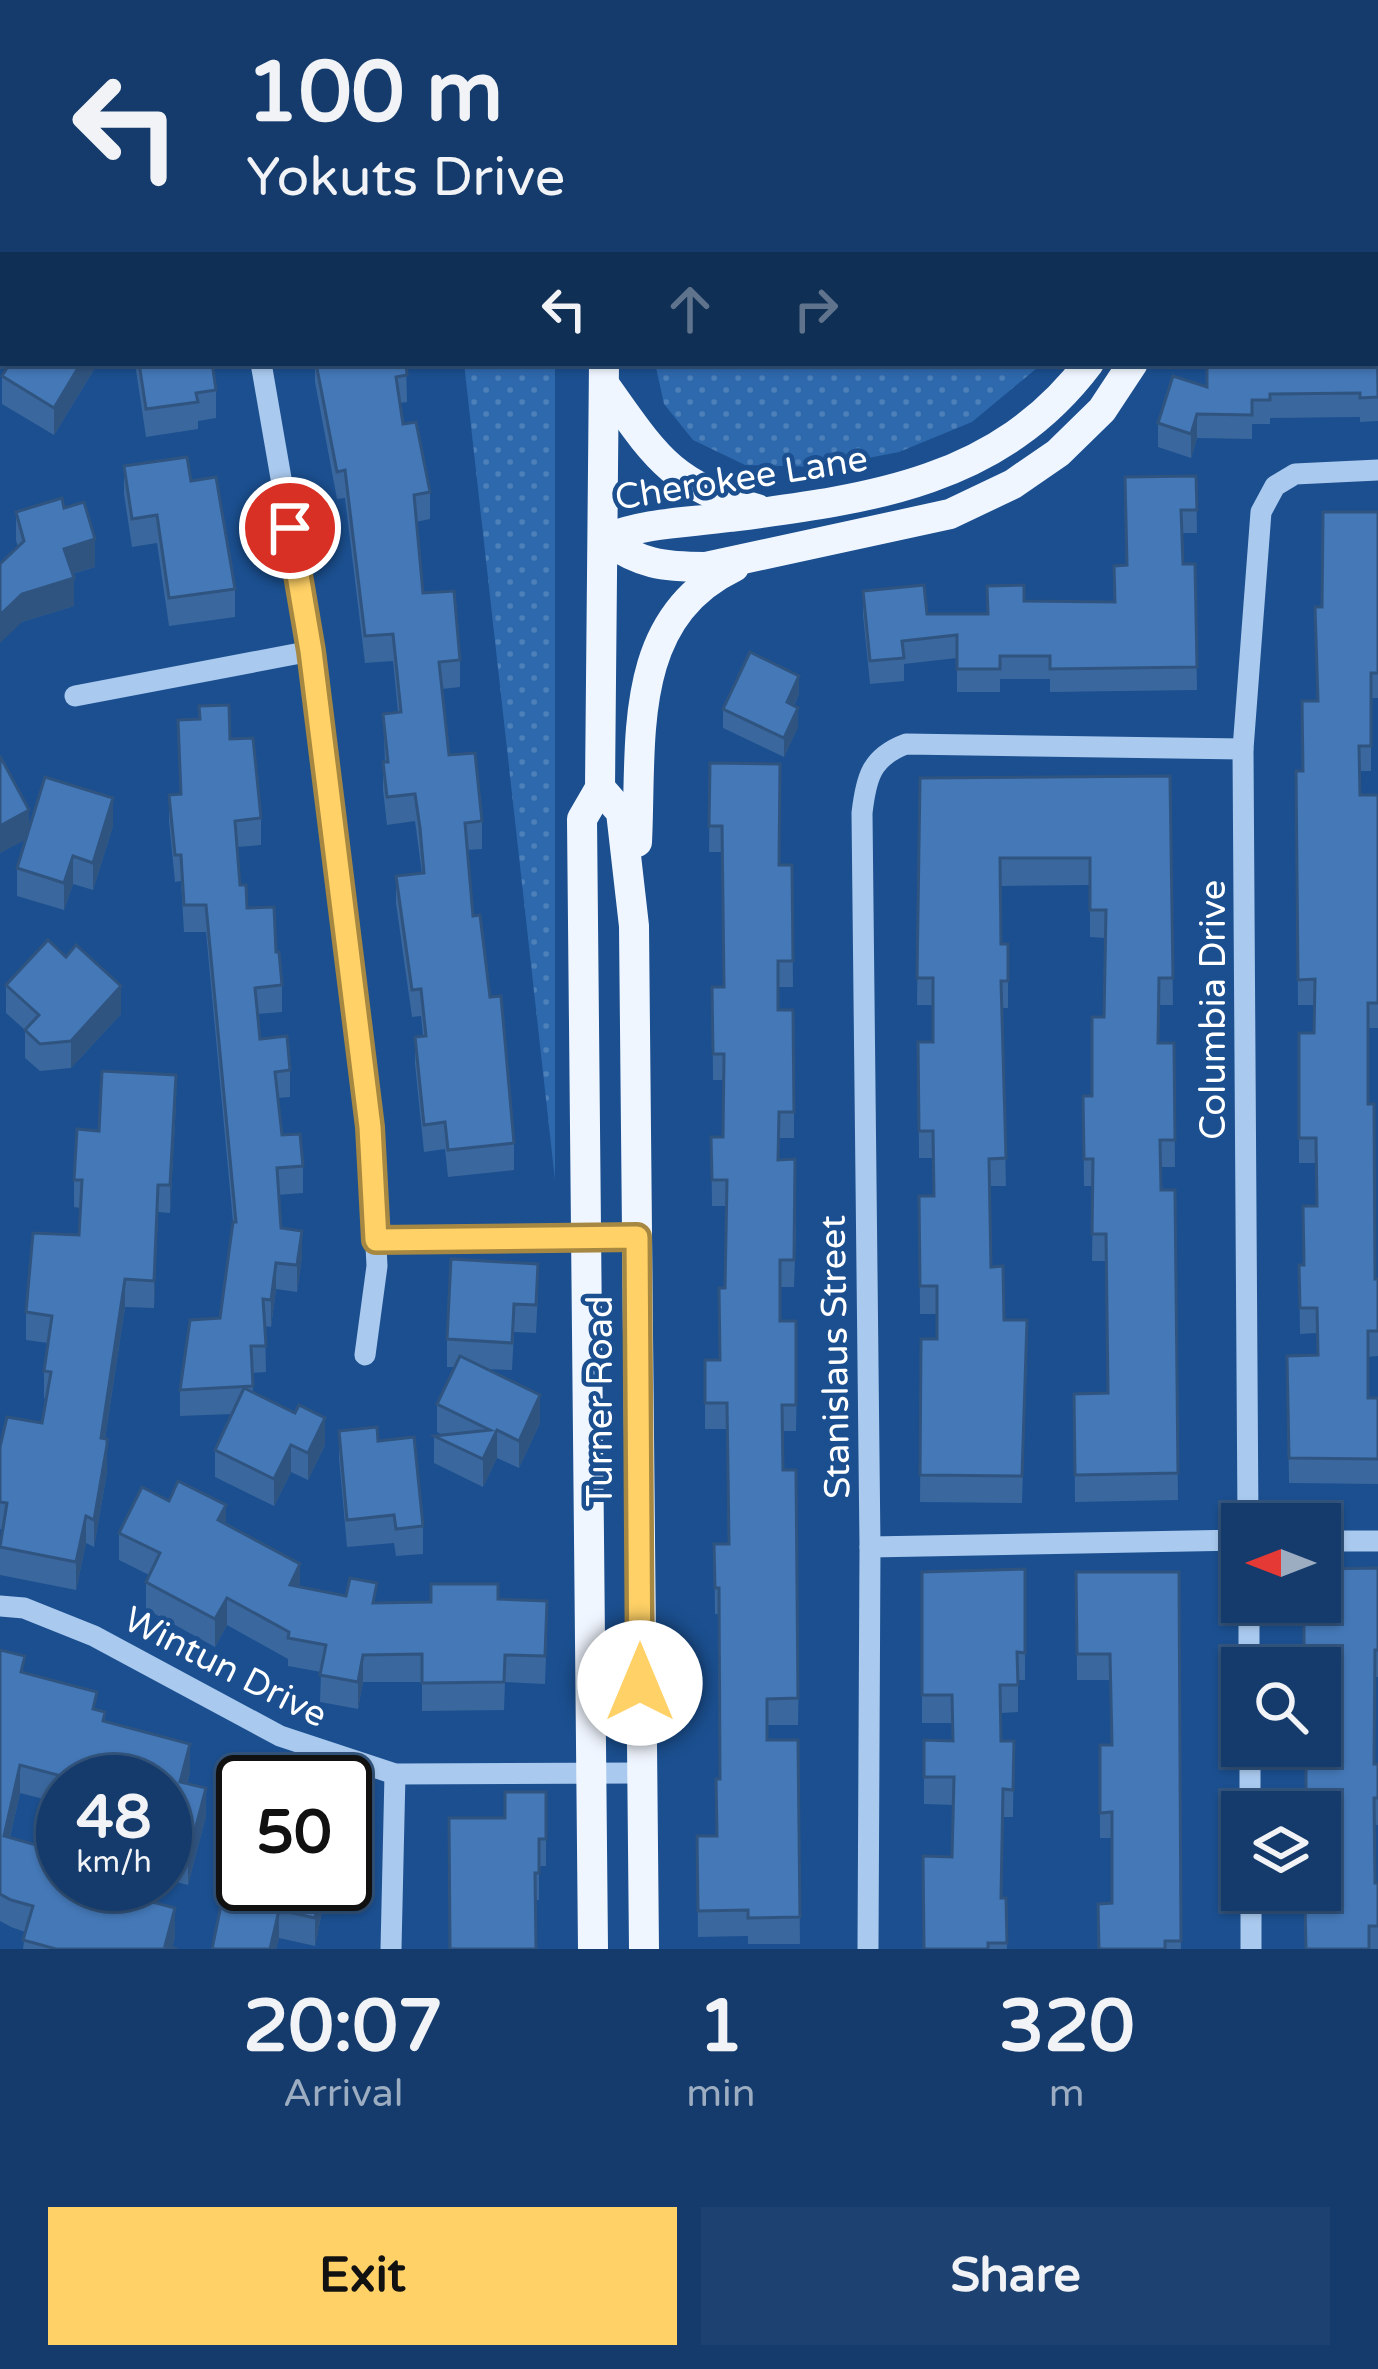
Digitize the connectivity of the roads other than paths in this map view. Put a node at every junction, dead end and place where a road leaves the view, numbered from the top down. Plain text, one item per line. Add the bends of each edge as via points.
1 (262, 366) edge
2 (1087, 366) edge
3 (1131, 366) edge
4 (604, 374) edge
5 (1378, 470) edge
6 (769, 512) junction
7 (604, 539) junction
8 (746, 561) junction
9 (311, 651) junction
10 (75, 696) dead end
11 (1244, 749) junction
12 (600, 788) junction
13 (634, 926) junction
14 (637, 1237) junction
15 (588, 1238) junction
16 (376, 1240) junction
17 (365, 1355) dead end
18 (1248, 1503) edge
19 (1221, 1540) edge
20 (1341, 1541) edge
21 (1378, 1541) edge
22 (869, 1547) junction
23 (0, 1606) edge
24 (640, 1772) junction
25 (591, 1773) junction
26 (394, 1774) junction
27 (1251, 1911) edge
28 (391, 1949) edge
29 (593, 1949) edge
30 (644, 1949) edge
31 (868, 1949) edge
32 (1251, 1949) edge

1 - 9 street
2 - 6 main road, Cherokee Lane via 1007,444 891,491
3 - 8 main road, Cherokee Lane via 1087,424 1013,484 950,514
4 - 6 main road via 660,462 688,484
4 - 7 main road, Turner Road
5 - 11 street, Columbia Drive via 1295,474 1275,486 1261,512
6 - 7 main road, Cherokee Lane via 641,525
7 - 8 main road, Cherokee Lane via 634,559 668,567
7 - 12 main road, Turner Road
8 - 13 main road via 694,591 658,641 644,704
9 - 10 street
9 - 16 street via 370,1127
11 - 18 street, Columbia Drive
11 - 22 street, Stanislaus Street via 906,744 882,753 866,777
12 - 13 main road, Turner Road via 621,812
12 - 15 main road, Turner Road via 582,819
13 - 14 main road, Turner Road
14 - 15 street
14 - 24 main road, Turner Road
15 - 16 street
15 - 25 main road, Turner Road
16 - 17 street
19 - 22 street
20 - 21 street
22 - 31 street, Stanislaus Street
23 - 26 street, Wintun Drive via 94,1636 280,1736
24 - 25 street, Wintun Drive
24 - 30 main road, Turner Road
25 - 26 street, Wintun Drive
25 - 29 main road, Turner Road
26 - 28 street
27 - 32 street

